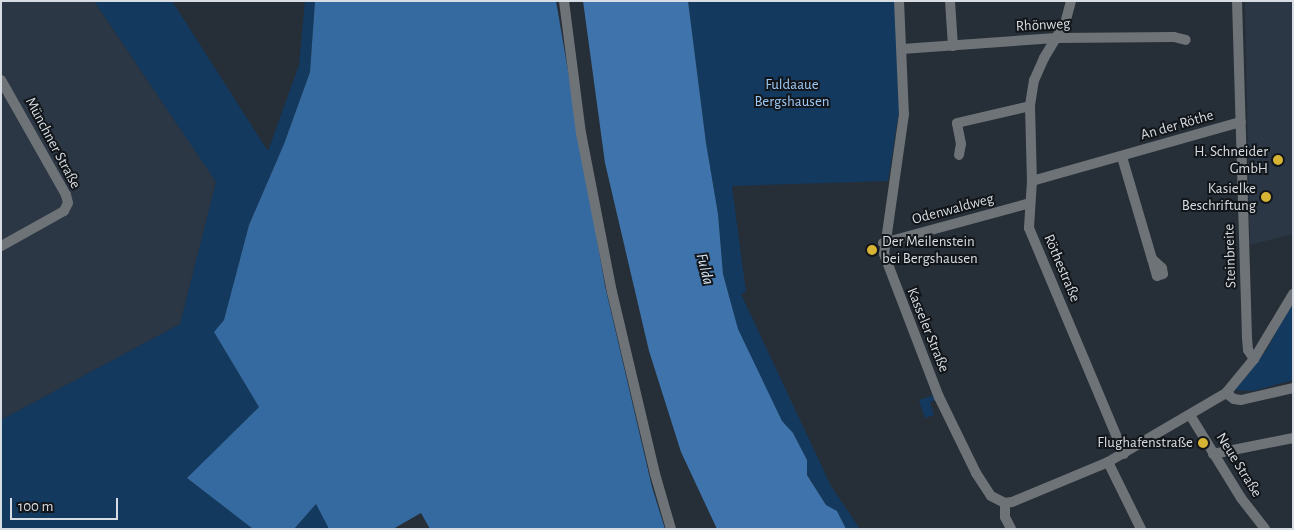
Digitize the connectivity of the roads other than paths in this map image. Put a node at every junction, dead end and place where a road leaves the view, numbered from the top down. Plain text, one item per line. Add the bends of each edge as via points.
1 (564, 1) edge
2 (899, 1) edge
3 (950, 1) edge
4 (1071, 1) edge
5 (1237, 1) edge
6 (1056, 38) junction
7 (1186, 40) dead end
8 (953, 46) junction
9 (902, 49) junction
10 (1, 80) edge
11 (1030, 106) junction
12 (1241, 122) junction
13 (960, 155) dead end
14 (1122, 157) junction
15 (1032, 181) junction
16 (1030, 203) junction
17 (883, 243) junction
18 (1, 246) edge
19 (1152, 259) dead end
20 (1293, 294) edge
21 (1254, 359) junction
22 (1293, 388) edge
23 (1226, 392) junction
24 (1190, 415) junction
25 (1293, 438) edge
26 (1124, 454) junction
27 (1213, 454) junction
28 (1108, 462) junction
29 (1005, 503) junction
30 (671, 529) edge
31 (1010, 529) edge
32 (1141, 529) edge
33 (1265, 529) edge

1 - 30 street via 581,133 612,292
2 - 9 street, Kasseler Straße
3 - 8 street
4 - 6 street, Röthestraße via 1065,23
5 - 12 street, Steinbreite
6 - 7 street, Rhönweg via 1174,37
6 - 8 street, Rhönweg
6 - 11 street, Röthestraße via 1034,80
8 - 9 street, Rhönweg
9 - 17 street, Kasseler Straße via 903,125
10 - 18 street, Münchner Straße via 68,203 64,211
11 - 13 street via 957,123
11 - 15 street, Röthestraße
12 - 14 street, An der Röthe
12 - 21 street, Steinbreite via 1247,338 1248,350
14 - 15 street, An der Röthe
14 - 19 street
15 - 16 street, Röthestraße
16 - 17 street, Odenwaldweg
16 - 26 street, Röthestraße via 1029,228
17 - 29 street, Kasseler Straße via 886,265 939,397 986,491
20 - 21 street
21 - 23 street
22 - 23 street via 1241,400
23 - 24 street
24 - 26 street
24 - 27 street, Neue Straße
25 - 27 street
26 - 28 street
27 - 33 street, Neue Straße
28 - 29 street via 1023,499
28 - 32 street
29 - 31 street via 1005,517

